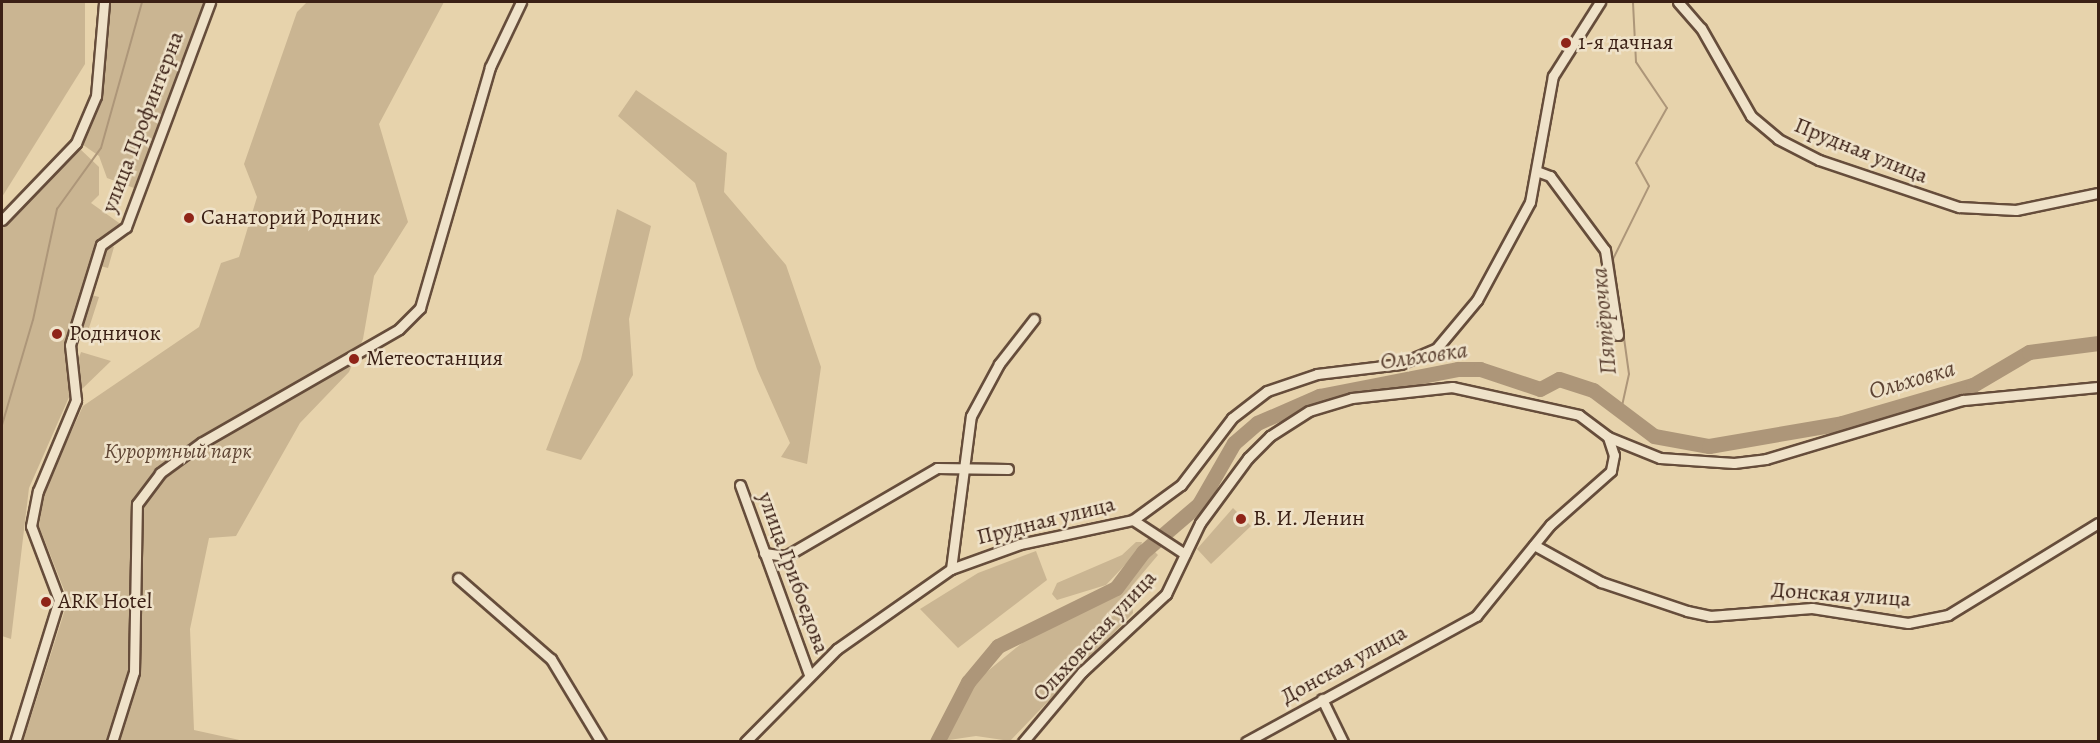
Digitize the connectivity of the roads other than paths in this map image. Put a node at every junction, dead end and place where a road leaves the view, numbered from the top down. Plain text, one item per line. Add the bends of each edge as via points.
1 (104, 2) edge
2 (210, 2) edge
3 (521, 2) edge
4 (1678, 2) edge
5 (1601, 4) edge
6 (1539, 172) junction
7 (2098, 193) edge
8 (2, 220) edge
9 (1034, 319) dead end
10 (1618, 335) dead end
11 (2098, 387) edge
12 (1608, 437) junction
13 (963, 466) junction
14 (1008, 469) dead end
15 (740, 485) dead end
16 (1133, 520) junction
17 (2098, 523) edge
18 (1534, 545) junction
19 (764, 553) junction
20 (1185, 554) junction
21 (951, 569) junction
22 (458, 578) dead end
23 (809, 675) junction
24 (1322, 699) junction
25 (15, 741) edge
26 (112, 741) edge
27 (601, 741) edge
28 (745, 741) edge
29 (1023, 741) edge
30 (1246, 741) edge
31 (1342, 741) edge

1 - 8 street via 96,96 76,143
2 - 25 street, улица Профинтерна via 126,227 101,245 70,345 76,400 38,491 33,514 40,557 59,600
3 - 26 street via 490,67 420,308 399,329 201,443 160,473 137,504 134,672
4 - 7 street, Прудная улица via 1701,28 1751,116 1778,139 1819,160 1940,203 1981,210 2041,207
5 - 6 street, Прудная улица via 1553,76
6 - 10 street via 1550,176 1605,250
6 - 16 street, Прудная улица via 1530,202 1477,300 1436,349 1400,364 1317,374 1267,392 1232,418 1181,484
9 - 13 street via 978,399
11 - 12 street, Ольховская улица via 1964,400 1766,459 1734,463 1660,458
12 - 18 street, Донская улица via 1614,455 1611,471
12 - 20 street, Ольховская улица via 1579,415 1452,387 1332,402 1284,426 1248,458 1200,523
13 - 14 street
13 - 19 street via 937,468 901,485 786,556
13 - 21 street
15 - 19 street, улица Грибоедова
16 - 20 street
16 - 21 street, Прудная улица via 1020,544
17 - 18 street, Донская улица via 1948,615 1908,623 1793,608 1710,616 1601,582
18 - 24 street, Донская улица via 1476,616
19 - 23 street, улица Грибоедова
20 - 29 street, Ольховская улица via 1166,594 1082,672
21 - 23 street, Прудная улица via 894,606
22 - 27 street via 551,659
23 - 28 street, Прудная улица
24 - 30 street, Донская улица
24 - 31 street

